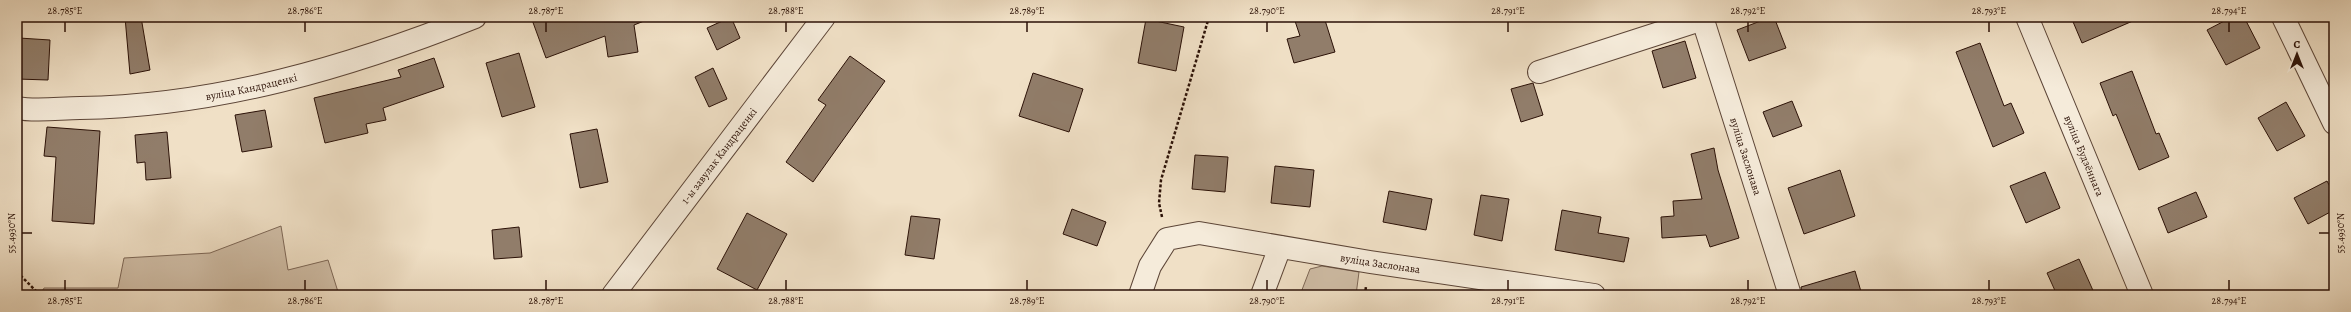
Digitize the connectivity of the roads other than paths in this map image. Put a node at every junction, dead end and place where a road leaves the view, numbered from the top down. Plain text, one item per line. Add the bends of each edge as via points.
1 (476, 17) edge
2 (824, 17) edge
3 (2027, 17) edge
4 (2282, 17) edge
5 (1702, 18) edge
6 (1539, 72) dead end
7 (18, 113) edge
8 (2334, 123) edge
9 (1280, 246) junction
10 (613, 295) edge
11 (1140, 295) edge
12 (1262, 295) edge
13 (1594, 295) edge
14 (1790, 295) edge
15 (2142, 295) edge

1 - 7 street, вуліца Кандраценкі via 421,38 278,82 192,100
2 - 10 street, 1-ы завулак Кандраценкі
3 - 15 street, вуліца Будзённага
4 - 8 street
5 - 6 street
5 - 14 street, вуліца Заслонава
9 - 11 street, вуліца Заслонава via 1199,232 1167,239 1150,266
9 - 12 street
9 - 13 street, вуліца Заслонава

